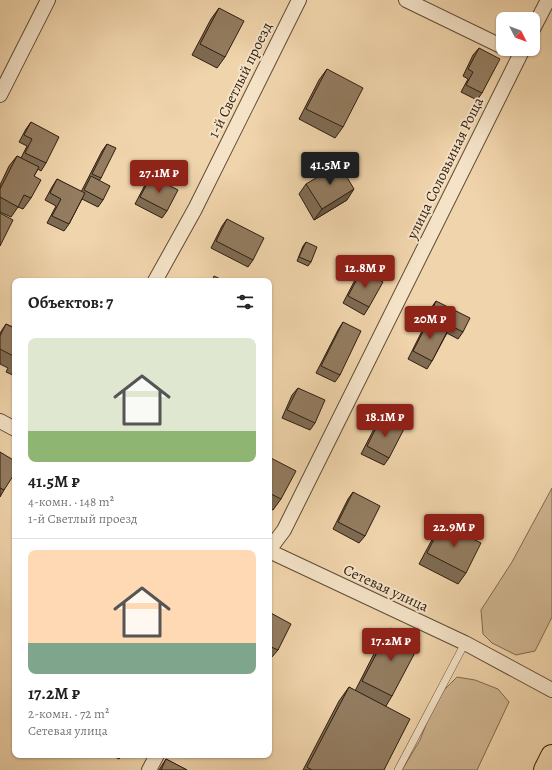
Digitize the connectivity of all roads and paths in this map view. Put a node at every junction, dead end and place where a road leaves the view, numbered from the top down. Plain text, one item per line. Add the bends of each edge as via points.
1 (48, 0) edge
2 (299, 0) edge
3 (406, 0) edge
4 (548, 0) edge
5 (540, 15) edge
6 (496, 44) edge
7 (519, 56) edge
8 (0, 95) edge
9 (157, 278) edge
10 (0, 421) edge
11 (12, 427) edge
12 (272, 547) edge
13 (272, 552) edge
14 (465, 643) junction
15 (552, 690) edge
16 (552, 756) edge
17 (155, 758) edge
18 (149, 770) edge
19 (398, 770) edge
20 (545, 770) edge

1 - 8 street
2 - 9 street, 1-й Светлый проезд via 195,209
3 - 6 street
4 - 5 street
7 - 12 street, улица Соловьиная Роща via 284,530
10 - 11 street
13 - 14 street, Сетевая улица
14 - 15 street, Сетевая улица
14 - 19 lane
16 - 20 main road
17 - 18 street

